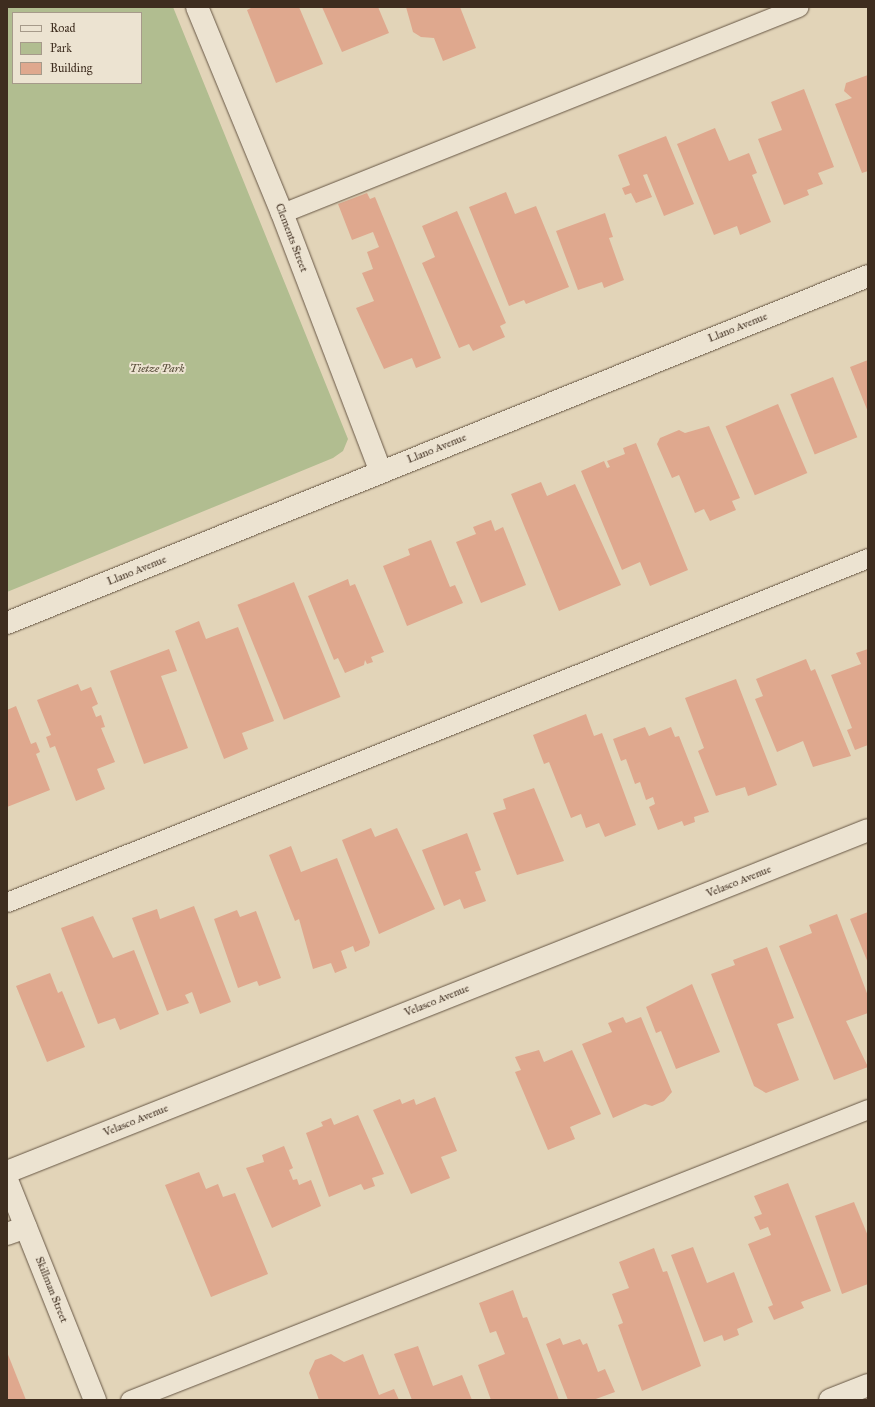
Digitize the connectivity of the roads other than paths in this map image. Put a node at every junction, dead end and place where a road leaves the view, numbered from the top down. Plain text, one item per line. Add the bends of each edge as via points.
1 (197, 7) edge
2 (798, 7) edge
3 (282, 213) junction
4 (868, 276) edge
5 (381, 472) junction
6 (868, 558) edge
7 (7, 623) edge
8 (868, 830) edge
9 (7, 902) edge
10 (868, 1109) edge
11 (7, 1172) edge
12 (7, 1180) edge
13 (16, 1231) edge
14 (868, 1385) edge
15 (95, 1400) edge
16 (130, 1400) edge
17 (830, 1400) edge

1 - 3 street, Clements Street
2 - 3 lane
3 - 5 street, Clements Street
4 - 5 street, Llano Avenue
5 - 7 street, Llano Avenue
6 - 9 lane
8 - 11 street, Velasco Avenue
10 - 16 lane
12 - 13 street, Skillman Street
13 - 15 street, Skillman Street
14 - 17 street

